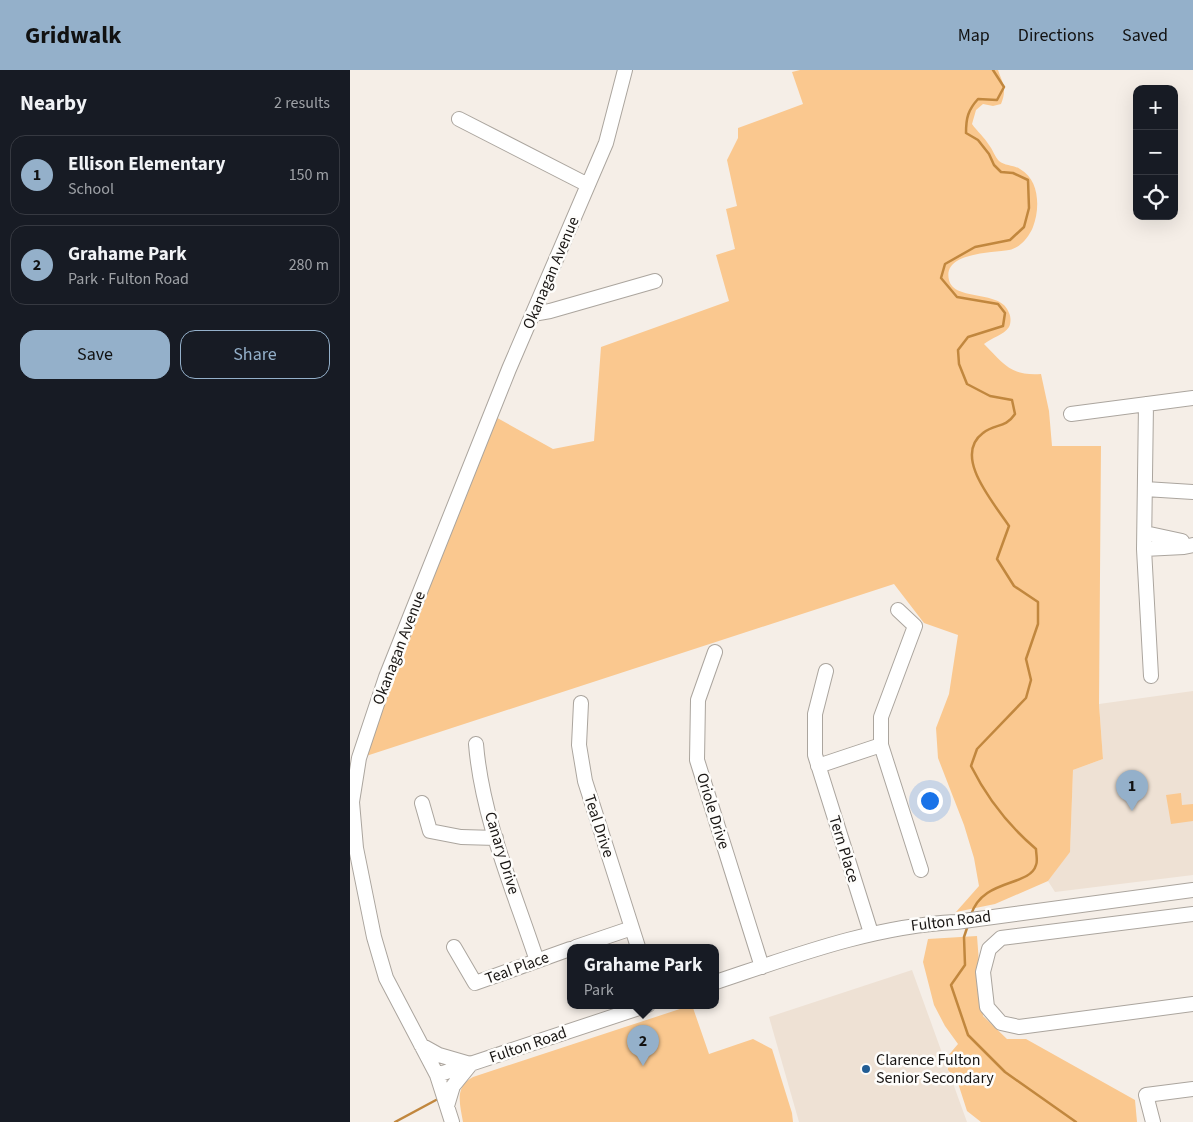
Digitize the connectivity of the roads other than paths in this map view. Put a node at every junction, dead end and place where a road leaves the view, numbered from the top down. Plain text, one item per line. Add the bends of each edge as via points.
1 (625, 70) edge
2 (459, 119) dead end
3 (588, 185) junction
4 (655, 281) dead end
5 (533, 314) junction
6 (1193, 398) edge
7 (1146, 404) junction
8 (1071, 414) dead end
9 (1145, 489) junction
10 (1193, 492) edge
11 (1145, 533) junction
12 (1192, 544) edge
13 (1144, 548) junction
14 (898, 610) dead end
15 (715, 652) dead end
16 (826, 671) dead end
17 (1151, 676) dead end
18 (581, 702) dead end
19 (476, 744) dead end
20 (881, 745) junction
21 (818, 766) junction
22 (422, 802) dead end
23 (496, 838) junction
24 (921, 870) dead end
25 (1193, 890) edge
26 (1193, 914) edge
27 (632, 928) junction
28 (871, 933) junction
29 (585, 944) edge
30 (637, 944) edge
31 (454, 947) dead end
32 (567, 950) edge
33 (536, 961) junction
34 (762, 967) junction
35 (719, 981) edge
36 (1193, 1004) edge
37 (636, 1009) edge
38 (420, 1045) junction
39 (471, 1064) junction
40 (437, 1076) junction
41 (1193, 1089) edge
42 (447, 1106) junction
43 (452, 1122) edge
44 (1153, 1122) edge

1 - 3 street, Okanagan Avenue via 606,143
2 - 3 street
3 - 5 street, Okanagan Avenue
4 - 5 street
5 - 38 street, Okanagan Avenue via 386,678 359,758 352,802 356,848 374,937 386,978
6 - 7 street
7 - 8 street
7 - 9 street
9 - 10 street
9 - 11 street
11 - 12 street
11 - 13 street
12 - 13 street via 1184,548
13 - 17 street
14 - 20 street via 915,626 882,717
15 - 34 street, Oriole Drive via 698,700 697,760
16 - 21 street, Tern Place via 815,714
18 - 27 street, Teal Drive via 579,745 585,781
19 - 23 street, Canary Drive via 478,771
20 - 21 street
20 - 24 street
21 - 28 street, Tern Place
22 - 23 street via 430,831 461,837
23 - 33 street, Canary Drive
25 - 28 street, Fulton Road
26 - 36 street via 1001,938 989,948 983,972 987,1007 1001,1023 1019,1027
27 - 29 street
27 - 30 street, Teal Drive
28 - 34 street, Fulton Road
31 - 33 street, Teal Place via 475,983
32 - 33 street, Teal Place
34 - 35 street, Fulton Road
37 - 39 street, Fulton Road
38 - 39 street via 439,1055
38 - 40 street, Okanagan Avenue
39 - 40 street, Fulton Road
39 - 42 street via 453,1086
40 - 42 street, Okanagan Avenue
41 - 44 street via 1146,1096
42 - 43 street, Okanagan Avenue

